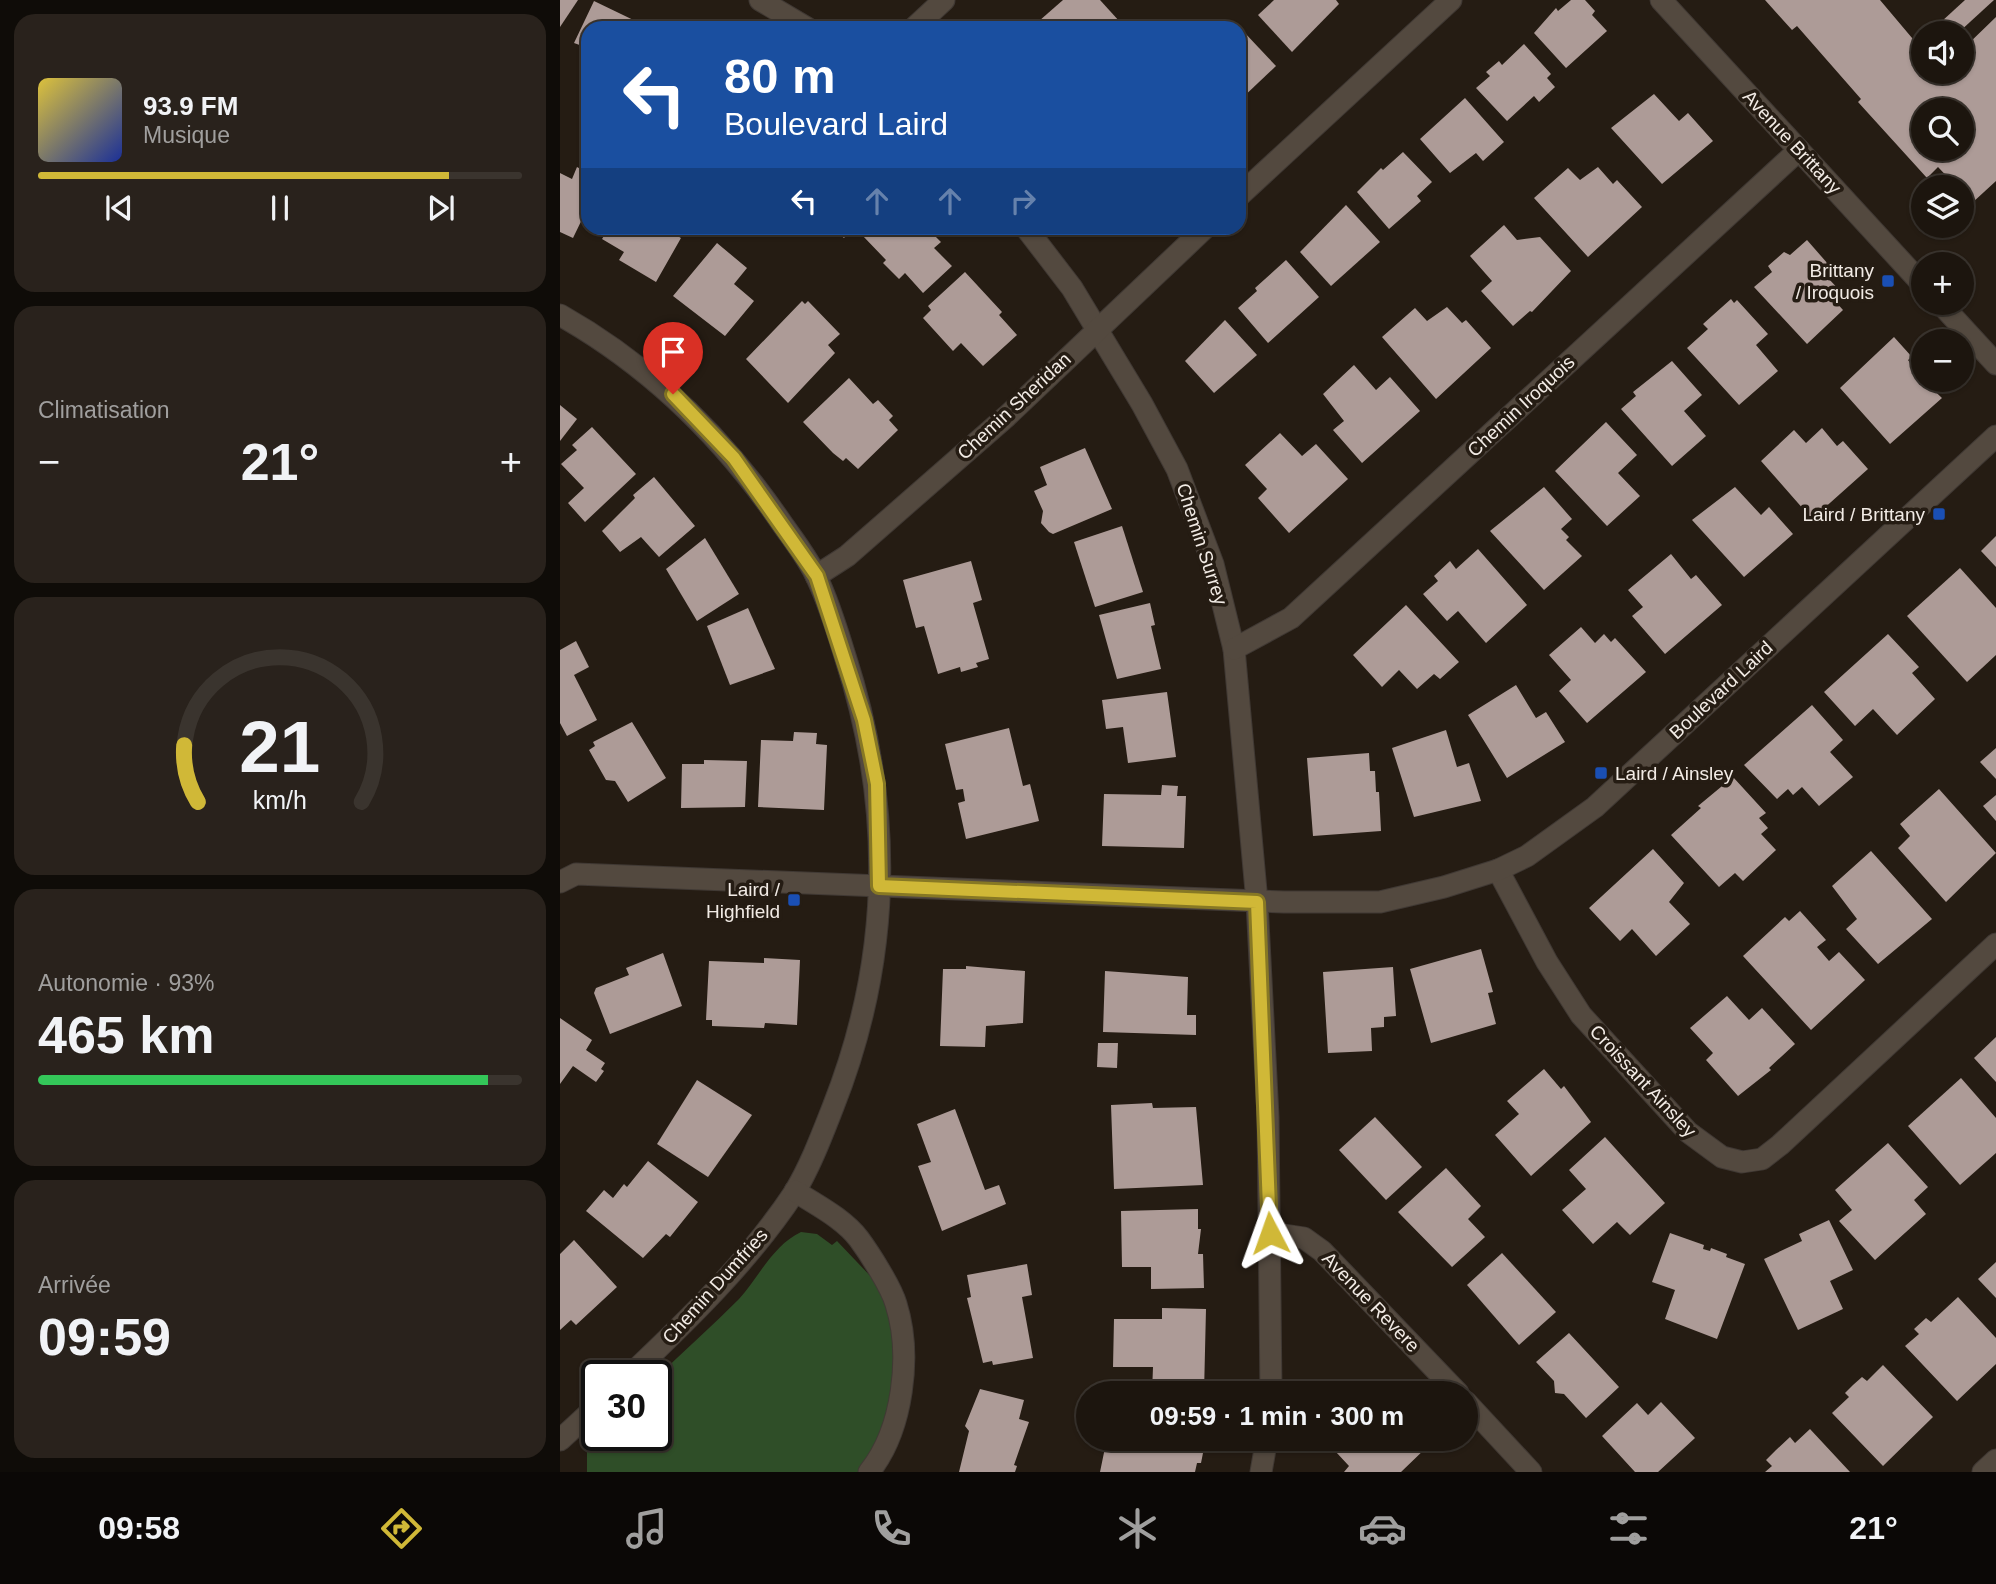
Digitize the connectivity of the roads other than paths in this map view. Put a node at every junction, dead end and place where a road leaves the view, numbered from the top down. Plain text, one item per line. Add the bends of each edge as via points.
1 (760, 0) edge
2 (944, 0) edge
3 (1451, 0) edge
4 (1661, 0) edge
5 (795, 21) edge
6 (922, 21) edge
7 (1799, 150) junction
8 (1246, 190) edge
9 (1031, 235) edge
10 (1197, 235) edge
11 (1911, 272) edge
12 (560, 315) edge
13 (1951, 315) edge
14 (1097, 328) junction
15 (1996, 364) edge
16 (1996, 436) edge
17 (817, 576) junction
18 (1234, 649) junction
19 (1498, 870) junction
20 (565, 873) edge
21 (879, 886) junction
22 (1257, 902) junction
23 (1996, 944) edge
24 (795, 1191) junction
25 (1270, 1233) junction
26 (646, 1360) edge
27 (1271, 1381) edge
28 (1447, 1381) edge
29 (1478, 1415) edge
30 (581, 1421) edge
31 (560, 1440) edge
32 (1265, 1451) edge
33 (869, 1472) edge
34 (1261, 1472) edge
35 (1531, 1472) edge

1 - 5 street
2 - 6 street
3 - 8 street
4 - 7 street, Avenue Brittany
7 - 11 street, Avenue Brittany
7 - 18 street, Chemin Iroquois via 1291,618
9 - 14 street, Chemin Surrey
10 - 14 street, Chemin Sheridan
12 - 17 street, Chemin Dumfries via 632,362 686,405 734,458
13 - 15 street
14 - 17 street, Chemin Sheridan via 1007,416 847,556
14 - 18 street, Chemin Surrey via 1177,469 1213,564
16 - 19 street, Boulevard Laird via 1595,807 1527,856
17 - 21 street, Chemin Dumfries via 867,733 877,784
18 - 22 street, Chemin Surrey
19 - 22 street, Boulevard Laird via 1381,902
19 - 23 street, Croissant Ainsley via 1581,1015 1688,1132 1722,1157 1742,1162 1762,1159 1780,1144
20 - 21 street, Boulevard Laird
21 - 22 street, Boulevard Laird
21 - 24 street, Chemin Dumfries via 878,938 858,1035 825,1129
22 - 25 street, Chemin Surrey
24 - 26 street, Chemin Dumfries via 687,1321
24 - 33 street via 858,1238 896,1303 904,1354 899,1401 883,1455
25 - 27 street, Chemin Surrey
25 - 28 street, Avenue Revere via 1304,1238 1322,1251
29 - 35 street
30 - 31 street
32 - 34 street

